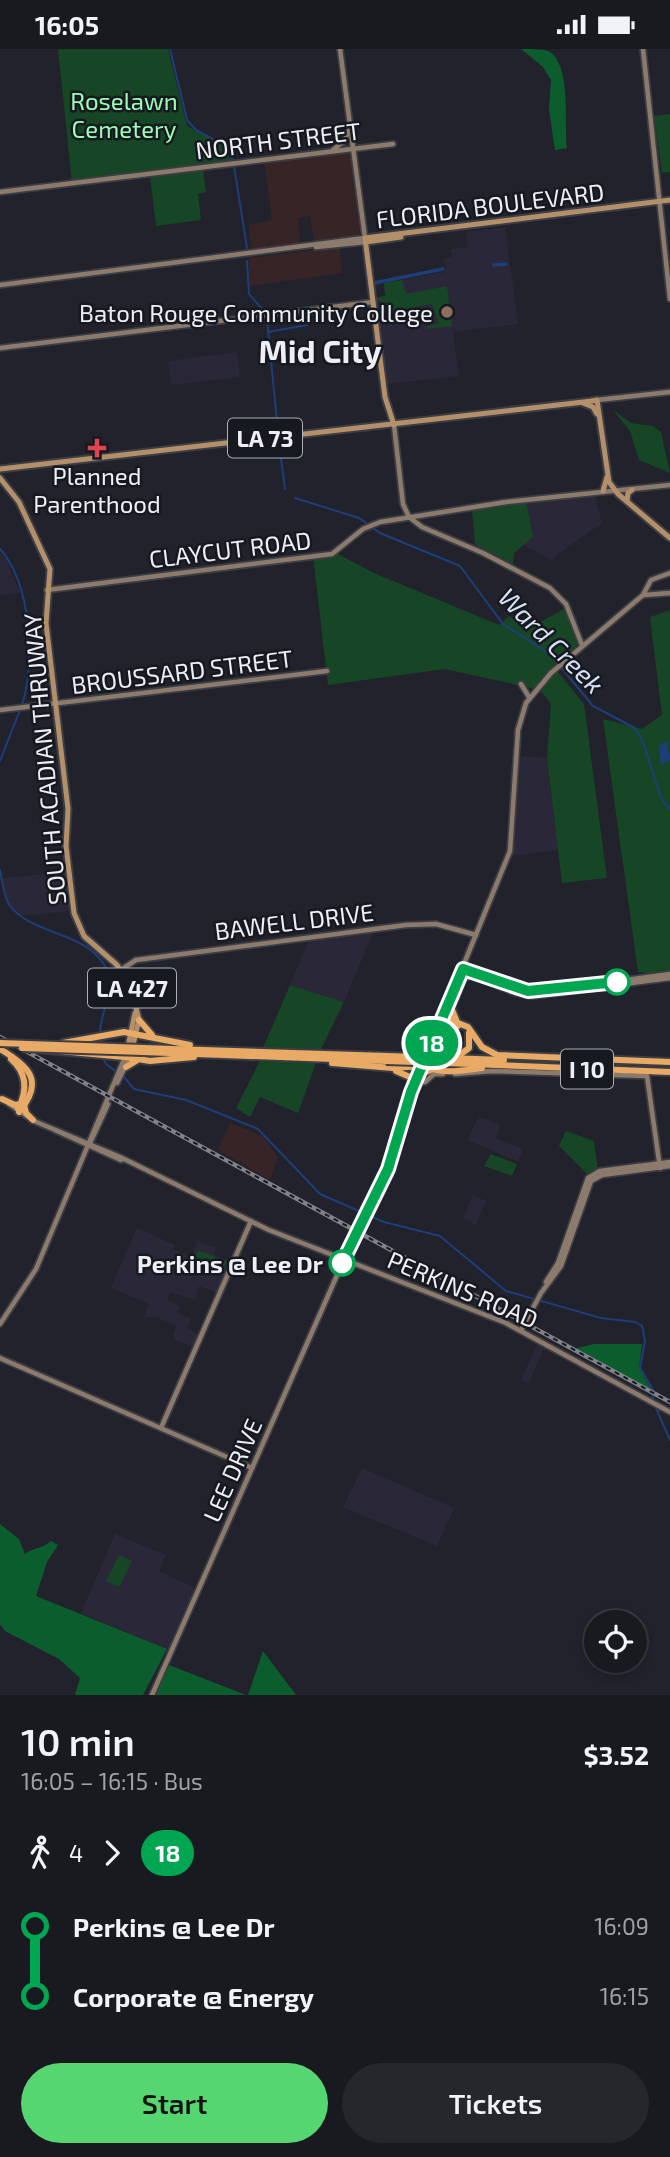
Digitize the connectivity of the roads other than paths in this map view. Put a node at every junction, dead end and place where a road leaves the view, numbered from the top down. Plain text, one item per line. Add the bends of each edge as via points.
1 (340, 49) edge
2 (643, 49) edge
3 (350, 126) junction
4 (393, 144) dead end
5 (354, 149) junction
6 (331, 151) junction
7 (0, 192) edge
8 (670, 202) edge
9 (659, 203) junction
10 (365, 240) junction
11 (0, 285) edge
12 (670, 299) edge
13 (373, 302) junction
14 (0, 348) edge
15 (670, 391) edge
16 (595, 401) junction
17 (580, 403) junction
18 (390, 413) junction
19 (477, 413) junction
20 (487, 413) junction
21 (470, 416) junction
22 (599, 416) junction
23 (383, 423) junction
24 (394, 423) junction
25 (355, 428) junction
26 (1, 475) edge
27 (607, 477) junction
28 (670, 485) edge
29 (632, 490) junction
30 (603, 491) junction
31 (615, 491) junction
32 (627, 501) junction
33 (409, 517) junction
34 (670, 538) edge
35 (670, 573) edge
36 (51, 581) junction
37 (58, 587) junction
38 (647, 588) junction
39 (49, 589) junction
40 (670, 593) edge
41 (643, 594) junction
42 (650, 594) junction
43 (580, 636) junction
44 (584, 643) junction
45 (574, 652) junction
46 (327, 671) dead end
47 (521, 684) dead end
48 (530, 697) junction
49 (54, 704) junction
50 (0, 710) edge
51 (476, 935) junction
52 (463, 969) junction
53 (120, 970) junction
54 (470, 975) junction
55 (670, 976) edge
56 (485, 979) junction
57 (503, 986) junction
58 (535, 994) junction
59 (443, 1018) junction
60 (136, 1022) junction
61 (458, 1024) junction
62 (124, 1032) junction
63 (135, 1034) junction
64 (160, 1039) junction
65 (433, 1042) junction
66 (22, 1044) junction
67 (0, 1048) edge
68 (36, 1049) junction
69 (143, 1050) junction
70 (214, 1052) junction
71 (111, 1057) junction
72 (289, 1058) junction
73 (387, 1058) junction
74 (455, 1058) junction
75 (130, 1059) junction
76 (447, 1060) junction
77 (670, 1064) edge
78 (423, 1065) junction
79 (505, 1065) junction
80 (377, 1067) junction
81 (123, 1068) junction
82 (670, 1072) edge
83 (431, 1075) junction
84 (418, 1077) junction
85 (413, 1088) junction
86 (1, 1098) edge
87 (23, 1104) junction
88 (18, 1111) junction
89 (33, 1120) junction
90 (88, 1145) junction
91 (670, 1164) edge
92 (660, 1166) junction
93 (251, 1221) junction
94 (344, 1259) junction
95 (0, 1324) edge
96 (521, 1330) junction
97 (0, 1358) edge
98 (670, 1412) edge
99 (160, 1428) junction
100 (252, 1468) junction
101 (152, 1695) edge

1 - 3 street
2 - 9 street
3 - 5 street
3 - 6 street via 345,140
4 - 5 street, NORTH STREET
5 - 6 street, NORTH STREET
5 - 10 street
6 - 7 street, NORTH STREET
8 - 9 main road, FLORIDA BOULEVARD
9 - 10 main road, FLORIDA BOULEVARD
9 - 12 street
10 - 11 street, FLORIDA BOULEVARD
10 - 13 main road
13 - 14 street
13 - 18 main road
15 - 16 street
16 - 17 main road
16 - 22 main road
17 - 20 main road, LA 73
17 - 22 main road via 593,407
18 - 23 main road
18 - 24 main road
19 - 20 main road, LA 73
19 - 21 main road
19 - 24 main road, LA 73
20 - 21 main road, LA 73
21 - 24 main road, LA 73
22 - 27 main road
23 - 24 main road, LA 73
23 - 25 main road, LA 73
24 - 25 main road, LA 73
24 - 33 street via 403,504
25 - 26 main road, LA 73
26 - 36 main road, SOUTH ACADIAN THRUWAY / LA 427 via 41,546
26 - 39 main road, SOUTH ACADIAN THRUWAY / LA 427 via 43,557
27 - 30 main road
27 - 31 main road
28 - 29 street, CLAYCUT ROAD
29 - 31 street, CLAYCUT ROAD
29 - 32 main road
30 - 31 street, CLAYCUT ROAD
30 - 33 street, CLAYCUT ROAD
31 - 32 main road
32 - 34 main road
33 - 37 street, CLAYCUT ROAD via 366,527 332,554
33 - 43 street via 550,588 566,604
35 - 38 street via 653,578
36 - 37 main road
36 - 39 main road, SOUTH ACADIAN THRUWAY / LA 427
37 - 39 street, CLAYCUT ROAD
38 - 41 street
38 - 42 street
39 - 49 main road, SOUTH ACADIAN THRUWAY / LA 427 via 46,623
40 - 42 street
41 - 42 street
41 - 44 street
43 - 44 street
43 - 45 street
44 - 45 street
45 - 48 street
46 - 49 street, BROUSSARD STREET
47 - 48 street
48 - 51 street, LEE DRIVE via 518,730 510,851
49 - 50 street, BROUSSARD STREET
49 - 53 main road, SOUTH ACADIAN THRUWAY / LA 427 via 68,809 66,846 75,919 87,940
51 - 52 street, LEE DRIVE
51 - 53 street, BAWELL DRIVE via 436,923 380,927 136,960
52 - 54 street
52 - 56 street
52 - 59 street, LEE DRIVE
53 - 60 main road, SOUTH ACADIAN THRUWAY / LA 427 via 133,998
54 - 56 street
54 - 61 highway via 463,978 451,1007
55 - 58 street
56 - 57 street
56 - 57 street
57 - 58 street
57 - 58 street
59 - 61 highway
59 - 65 street, LEE DRIVE
60 - 62 highway
60 - 63 main road, SOUTH ACADIAN THRUWAY / LA 427
60 - 64 highway
61 - 65 highway via 444,1028
61 - 74 highway via 471,1041 467,1052
61 - 77 highway via 497,1055
62 - 63 highway
62 - 66 highway, bridge via 80,1042
63 - 64 highway
63 - 75 main road, SOUTH ACADIAN THRUWAY / LA 427
64 - 70 highway
65 - 78 street, LEE DRIVE
66 - 67 highway, I 10, bridge
66 - 69 highway, I 10, bridge
67 - 68 highway, I 10, bridge
67 - 87 highway via 24,1079
67 - 87 highway via 27,1068 32,1087
68 - 69 highway, I 10, bridge
68 - 71 highway, bridge
69 - 70 highway, I 10
70 - 72 highway, I 10
70 - 73 highway, I 10
70 - 75 highway
71 - 75 highway
71 - 81 highway
72 - 73 highway, I 10
72 - 80 highway
73 - 76 highway, I 10, bridge
74 - 76 highway, I 10
74 - 77 highway, I 10
75 - 81 highway
75 - 81 street, SOUTH ACADIAN THRUWAY / LA 427
76 - 79 highway, I 10
78 - 80 highway
78 - 83 highway
78 - 84 street, LEE DRIVE
79 - 82 highway, I 10
79 - 83 highway
80 - 84 highway
81 - 90 street, SOUTH ACADIAN THRUWAY / LA 427
83 - 84 highway
83 - 85 street via 426,1084
83 - 92 street via 491,1071 648,1077
84 - 85 street, LEE DRIVE
85 - 94 street, LEE DRIVE via 388,1169
86 - 87 highway
86 - 88 street, PERKINS ROAD
87 - 88 highway
87 - 89 highway
88 - 89 street, PERKINS ROAD
89 - 90 street, PERKINS ROAD
90 - 93 street, PERKINS ROAD via 195,1191
90 - 95 street, SOUTH ACADIAN THRUWAY via 36,1269
91 - 92 street
92 - 96 street via 602,1175 591,1181 562,1262
93 - 94 street, PERKINS ROAD
93 - 99 street
94 - 96 street, PERKINS ROAD
94 - 100 street, LEE DRIVE
96 - 98 street, PERKINS ROAD
97 - 99 street
99 - 100 street
100 - 101 street, LEE DRIVE

